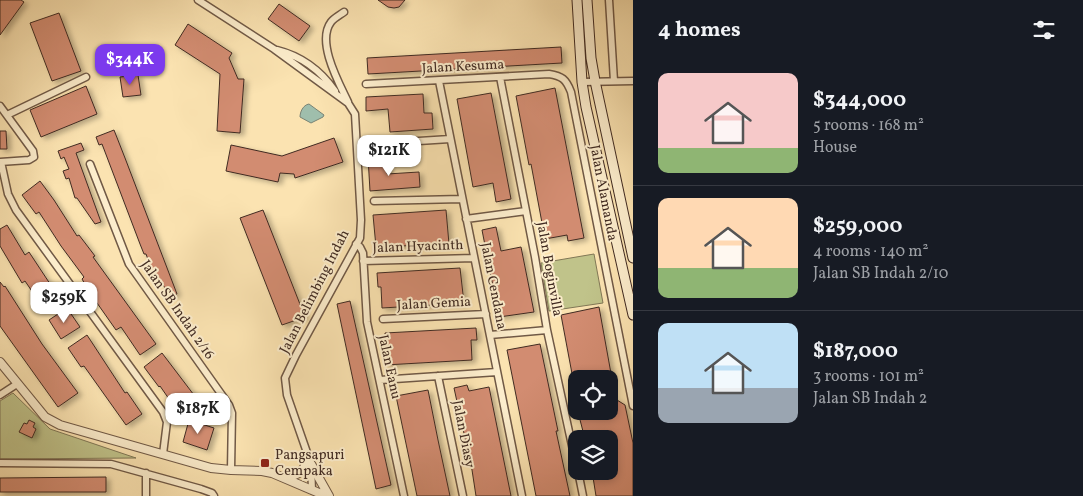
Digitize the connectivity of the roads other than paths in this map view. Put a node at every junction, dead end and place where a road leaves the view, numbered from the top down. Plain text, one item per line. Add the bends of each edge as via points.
1 (198, 0) edge
2 (577, 0) edge
3 (587, 0) edge
4 (609, 0) edge
5 (344, 12) dead end
6 (561, 76) joint
7 (500, 77) junction
8 (86, 78) dead end
9 (633, 80) edge
10 (439, 81) junction
11 (595, 81) junction
12 (614, 81) junction
13 (582, 82) junction
14 (366, 84) dead end
15 (348, 103) junction
16 (0, 106) edge
17 (7, 115) junction
18 (450, 139) junction
19 (372, 144) dead end
20 (1, 162) edge
21 (90, 164) dead end
22 (462, 199) junction
23 (374, 202) dead end
24 (526, 211) junction
25 (466, 219) junction
26 (356, 244) junction
27 (474, 258) junction
28 (633, 258) edge
29 (364, 261) junction
30 (486, 314) junction
31 (633, 315) edge
32 (383, 319) dead end
33 (547, 330) junction
34 (490, 335) junction
35 (0, 362) edge
36 (497, 372) junction
37 (438, 376) junction
38 (380, 380) junction
39 (17, 384) junction
40 (0, 395) edge
41 (633, 406) edge
42 (569, 430) edge
43 (163, 454) junction
44 (310, 461) junction
45 (0, 463) edge
46 (231, 470) junction
47 (146, 473) junction
48 (284, 478) junction
49 (580, 480) edge
50 (312, 490) junction
51 (213, 495) edge
52 (146, 496) edge
53 (328, 496) edge
54 (404, 496) edge
55 (463, 496) edge
56 (522, 496) edge
57 (583, 496) edge

1 - 15 street via 274,49
2 - 13 main road
3 - 11 main road
4 - 12 street
5 - 15 street, Jalan Belimbing Indah via 331,22 327,46 329,61
6 - 7 street, Jalan Kesuma
6 - 41 street, Jalan Alamanda via 571,92
7 - 10 street, Jalan Kesuma
7 - 24 street, Jalan Boginvilla
8 - 17 street
9 - 12 street
10 - 14 street, Jalan Kesuma
10 - 18 street, Jalan Cendana
11 - 12 street
11 - 13 street
11 - 28 main road
13 - 31 main road
15 - 26 street, Jalan Belimbing Indah via 355,114 361,220
16 - 17 street
17 - 20 street via 34,157
18 - 19 street
18 - 22 street, Jalan Cendana
20 - 43 street via 3,179 16,210 163,412 167,422
21 - 46 street, Jalan SB Indah 2/16 via 129,264 229,405 232,413
22 - 23 street
22 - 25 street, Jalan Cendana
24 - 25 street
24 - 33 street, Jalan Boginvilla
25 - 27 street, Jalan Cendana
26 - 29 street, Jalan Eanu
26 - 44 street, Jalan Belimbing Indah via 285,378 287,395
27 - 29 street, Jalan Hyacinth
27 - 30 street, Jalan Cendana
29 - 38 street, Jalan Eanu via 367,322
30 - 32 street, Jalan Gemia
30 - 34 street, Jalan Cendana
33 - 34 street
33 - 42 street, Jalan Boginvilla
34 - 36 street, Jalan Cendana
35 - 39 street
36 - 37 street
36 - 56 street, Jalan Cendana
37 - 38 street
37 - 55 street, Jalan Diasy
38 - 54 street, Jalan Eanu
39 - 40 street
39 - 43 street via 51,422
43 - 46 street via 211,468
44 - 48 street via 297,475
44 - 50 street, Jalan Belimbing Indah
44 - 53 street
45 - 47 street via 111,464
46 - 48 street via 262,471
47 - 51 street
47 - 52 street
48 - 50 street
49 - 57 street
50 - 53 street

